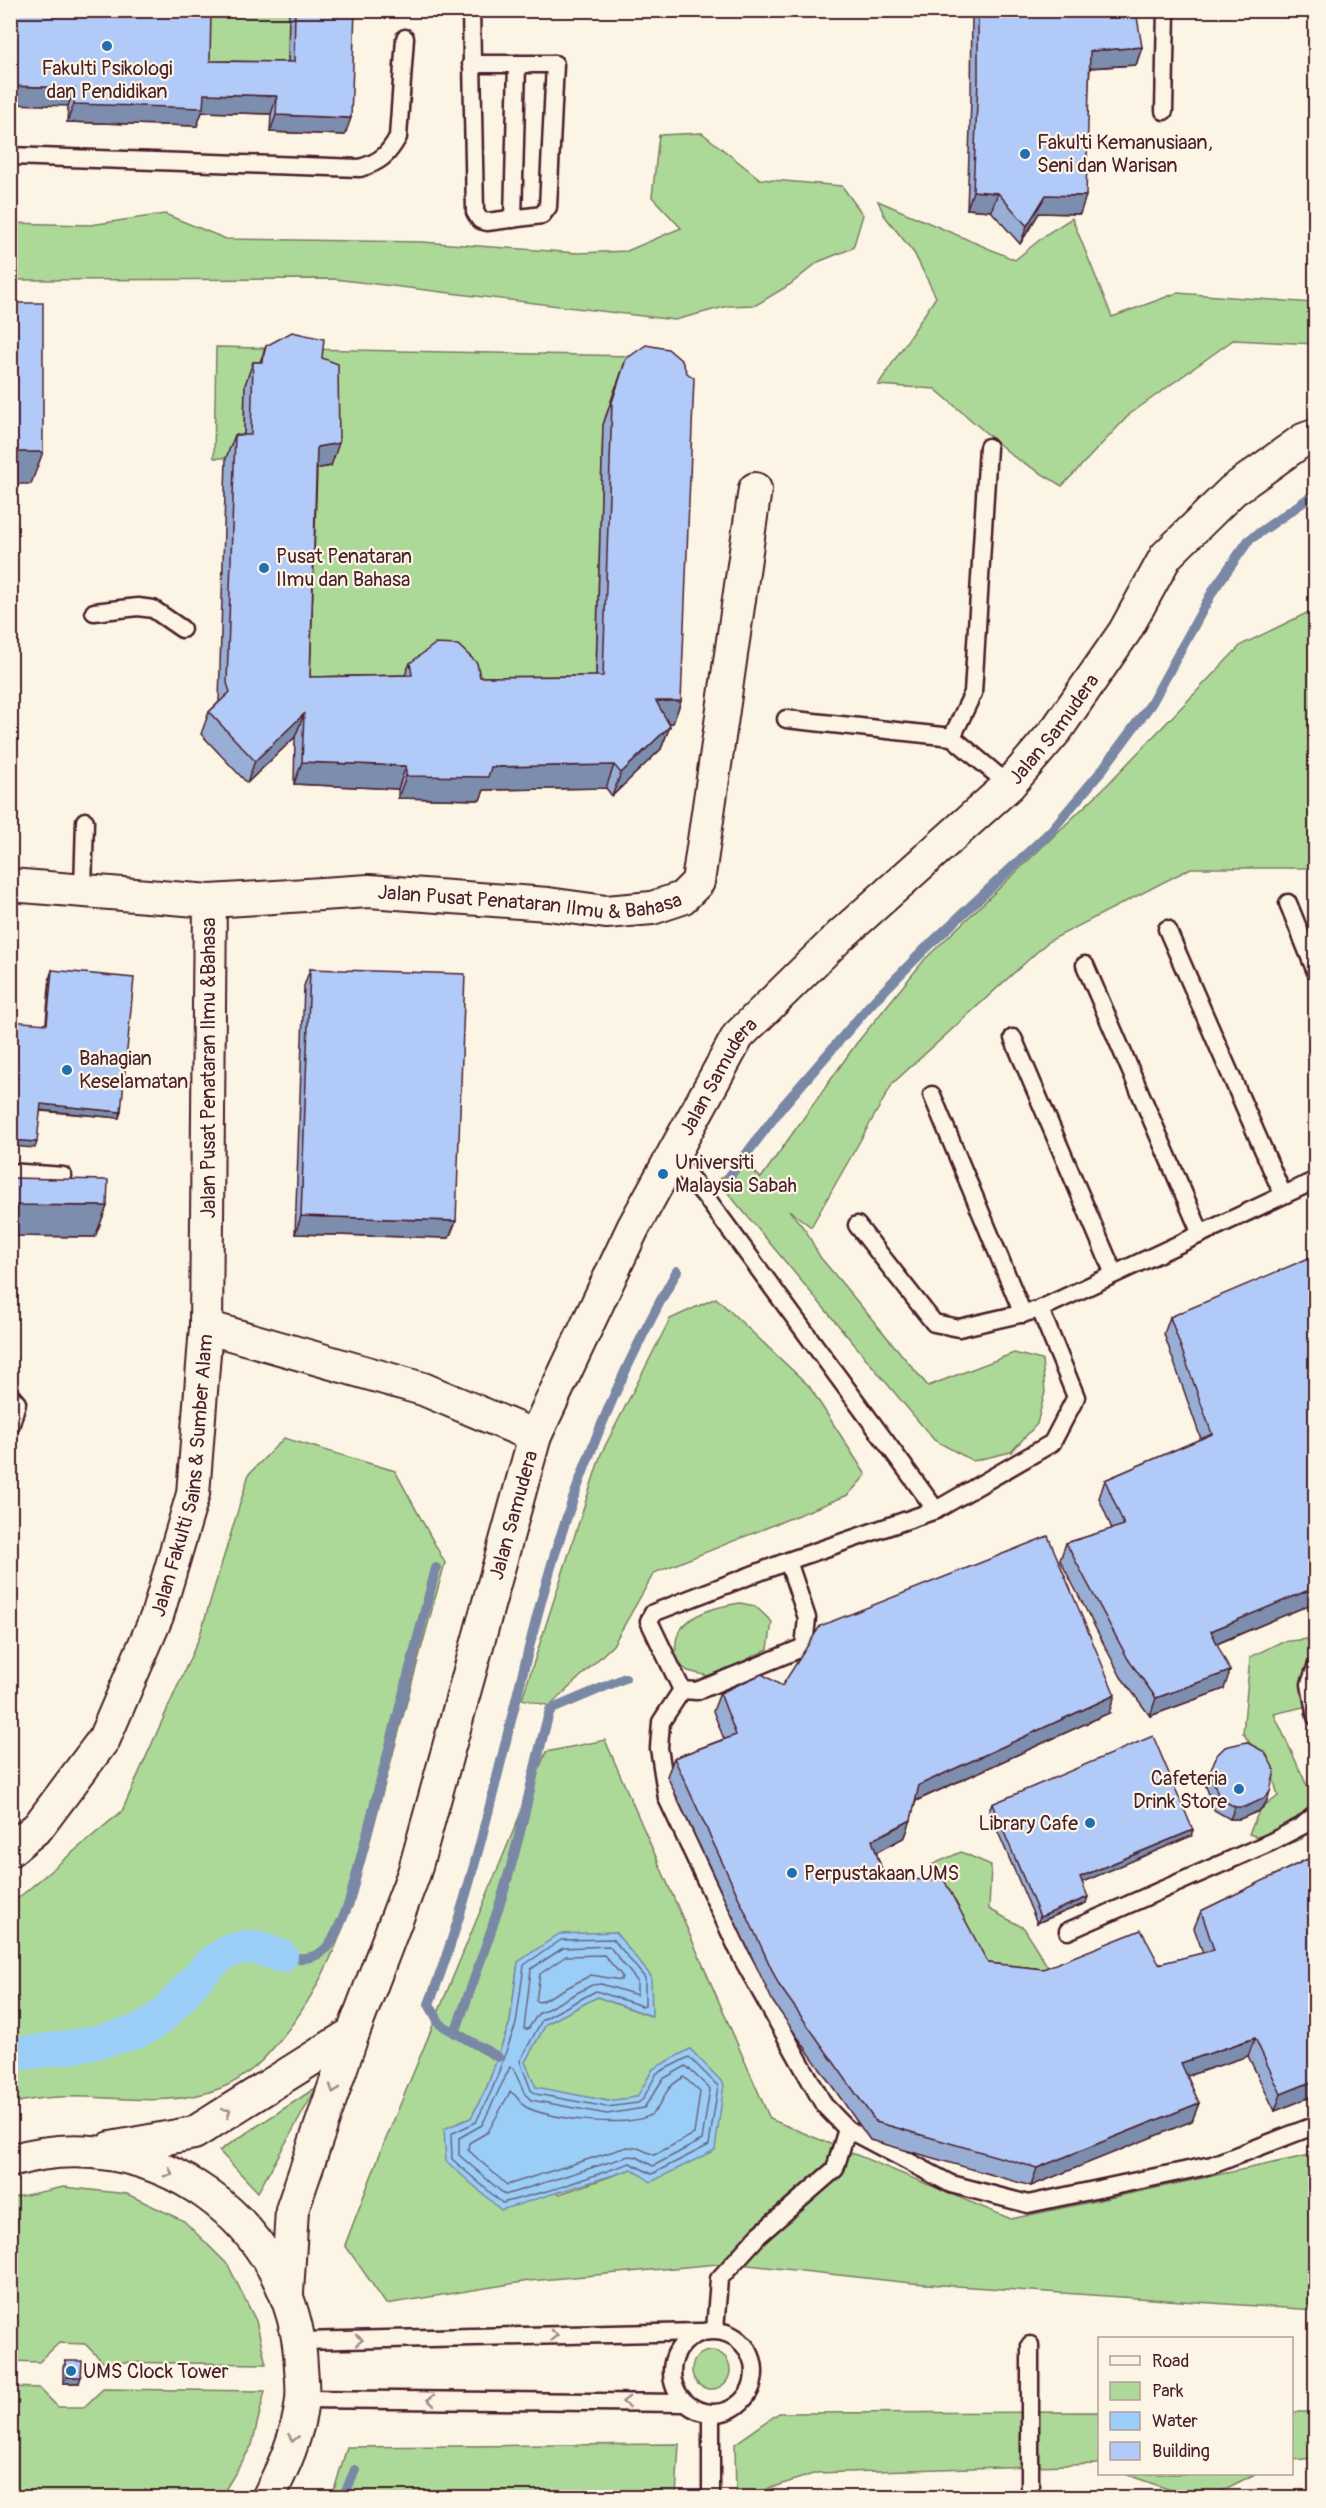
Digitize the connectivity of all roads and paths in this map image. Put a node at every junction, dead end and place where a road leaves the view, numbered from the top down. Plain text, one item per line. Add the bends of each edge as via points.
1 (471, 10) edge
2 (1166, 10) edge
3 (405, 38) dead end
4 (471, 64) junction
5 (517, 64) junction
6 (1164, 111) dead end
7 (10, 156) edge
8 (513, 219) junction
9 (1316, 435) edge
10 (988, 447) dead end
11 (755, 489) dead end
12 (94, 612) dead end
13 (182, 629) dead end
14 (786, 719) dead end
15 (952, 737) junction
16 (1009, 785) junction
17 (85, 821) dead end
18 (10, 885) edge
19 (82, 889) junction
20 (210, 901) junction
21 (1288, 903) dead end
22 (1167, 928) dead end
23 (1085, 965) dead end
24 (1316, 972) edge
25 (1013, 1038) dead end
26 (932, 1095) dead end
27 (672, 1156) junction
28 (10, 1172) edge
29 (63, 1176) dead end
30 (1316, 1180) edge
31 (1283, 1195) junction
32 (857, 1225) dead end
33 (1200, 1234) junction
34 (1114, 1274) junction
35 (1040, 1309) junction
36 (1023, 1314) junction
37 (206, 1327) junction
38 (10, 1395) edge
39 (10, 1427) edge
40 (535, 1436) junction
41 (936, 1510) junction
42 (788, 1561) junction
43 (1316, 1667) edge
44 (682, 1690) junction
45 (1316, 1717) edge
46 (1316, 1815) edge
47 (10, 1850) edge
48 (1068, 1931) dead end
49 (353, 2033) junction
50 (1316, 2125) edge
51 (847, 2129) junction
52 (92, 2151) junction
53 (10, 2161) edge
54 (287, 2293) junction
55 (707, 2331) junction
56 (300, 2341) junction
57 (1030, 2345) dead end
58 (302, 2399) junction
59 (685, 2403) junction
60 (711, 2413) junction
61 (1030, 2496) dead end
62 (268, 2498) edge
63 (711, 2498) edge

1 - 4 lane
2 - 6 lane
3 - 7 lane via 398,137 379,162 360,168
4 - 5 lane
4 - 8 lane via 475,212 487,222
5 - 8 lane
5 - 8 lane via 555,64 548,207 542,215
9 - 16 street, Jalan Samudera via 1303,440 1232,491 1166,556 1125,631 1057,729
10 - 15 lane via 973,693
11 - 20 street, Jalan Pusat Penataran Ilmu & Bahasa via 698,882 682,898 652,908 606,912 369,891
12 - 13 lane via 153,609
14 - 15 lane
15 - 16 lane
16 - 27 street, Jalan Samudera via 840,936 738,1036
17 - 19 lane
18 - 19 street, Jalan Pusat Penataran Ilmu &Bahasa
19 - 20 street, Jalan Pusat Penataran Ilmu &Bahasa
20 - 37 street, Jalan Pusat Penataran Ilmu &Bahasa
21 - 24 lane
22 - 31 lane
23 - 33 lane
25 - 34 lane
26 - 36 lane
27 - 40 street, Jalan Samudera via 633,1228
27 - 41 lane
28 - 29 lane
30 - 31 lane
31 - 33 lane
32 - 36 lane via 934,1323 959,1328
33 - 34 lane
34 - 35 lane
35 - 36 lane
35 - 41 lane via 1076,1397 1063,1425 1052,1443
37 - 40 street, Jalan Fakulti Sains & Sumber Alam via 423,1389
37 - 47 street, Jalan Fakulti Sains & Sumber Alam via 193,1494 157,1616 104,1739 38,1827
38 - 39 lane via 17,1403
40 - 49 street, Jalan Samudera via 414,1873
41 - 42 lane
42 - 44 lane via 807,1618 804,1647 697,1691
42 - 44 lane via 653,1613 650,1621
43 - 45 lane via 1310,1684
44 - 51 lane via 661,1722 659,1748 667,1798 743,1960 824,2105
46 - 48 lane via 1271,1842
52 -> 49 street via 194,2133
49 -> 54 street, Jalan Samudera via 292,2210
50 - 51 lane via 1212,2165 1028,2204 951,2184
51 - 55 lane via 835,2169 759,2235 719,2279
52 - 53 street via 36,2153
52 -> 54 street via 148,2162 213,2196 263,2248
54 - 56 street
56 -> 55 lane
55 - 59 lane via 687,2339 677,2349 672,2363 671,2378
55 - 60 lane via 729,2333 741,2341 755,2366 754,2380 743,2399 726,2411
56 - 58 street
57 - 61 lane
59 -> 58 lane
58 -> 62 street via 289,2456
59 - 60 lane
60 - 63 lane

